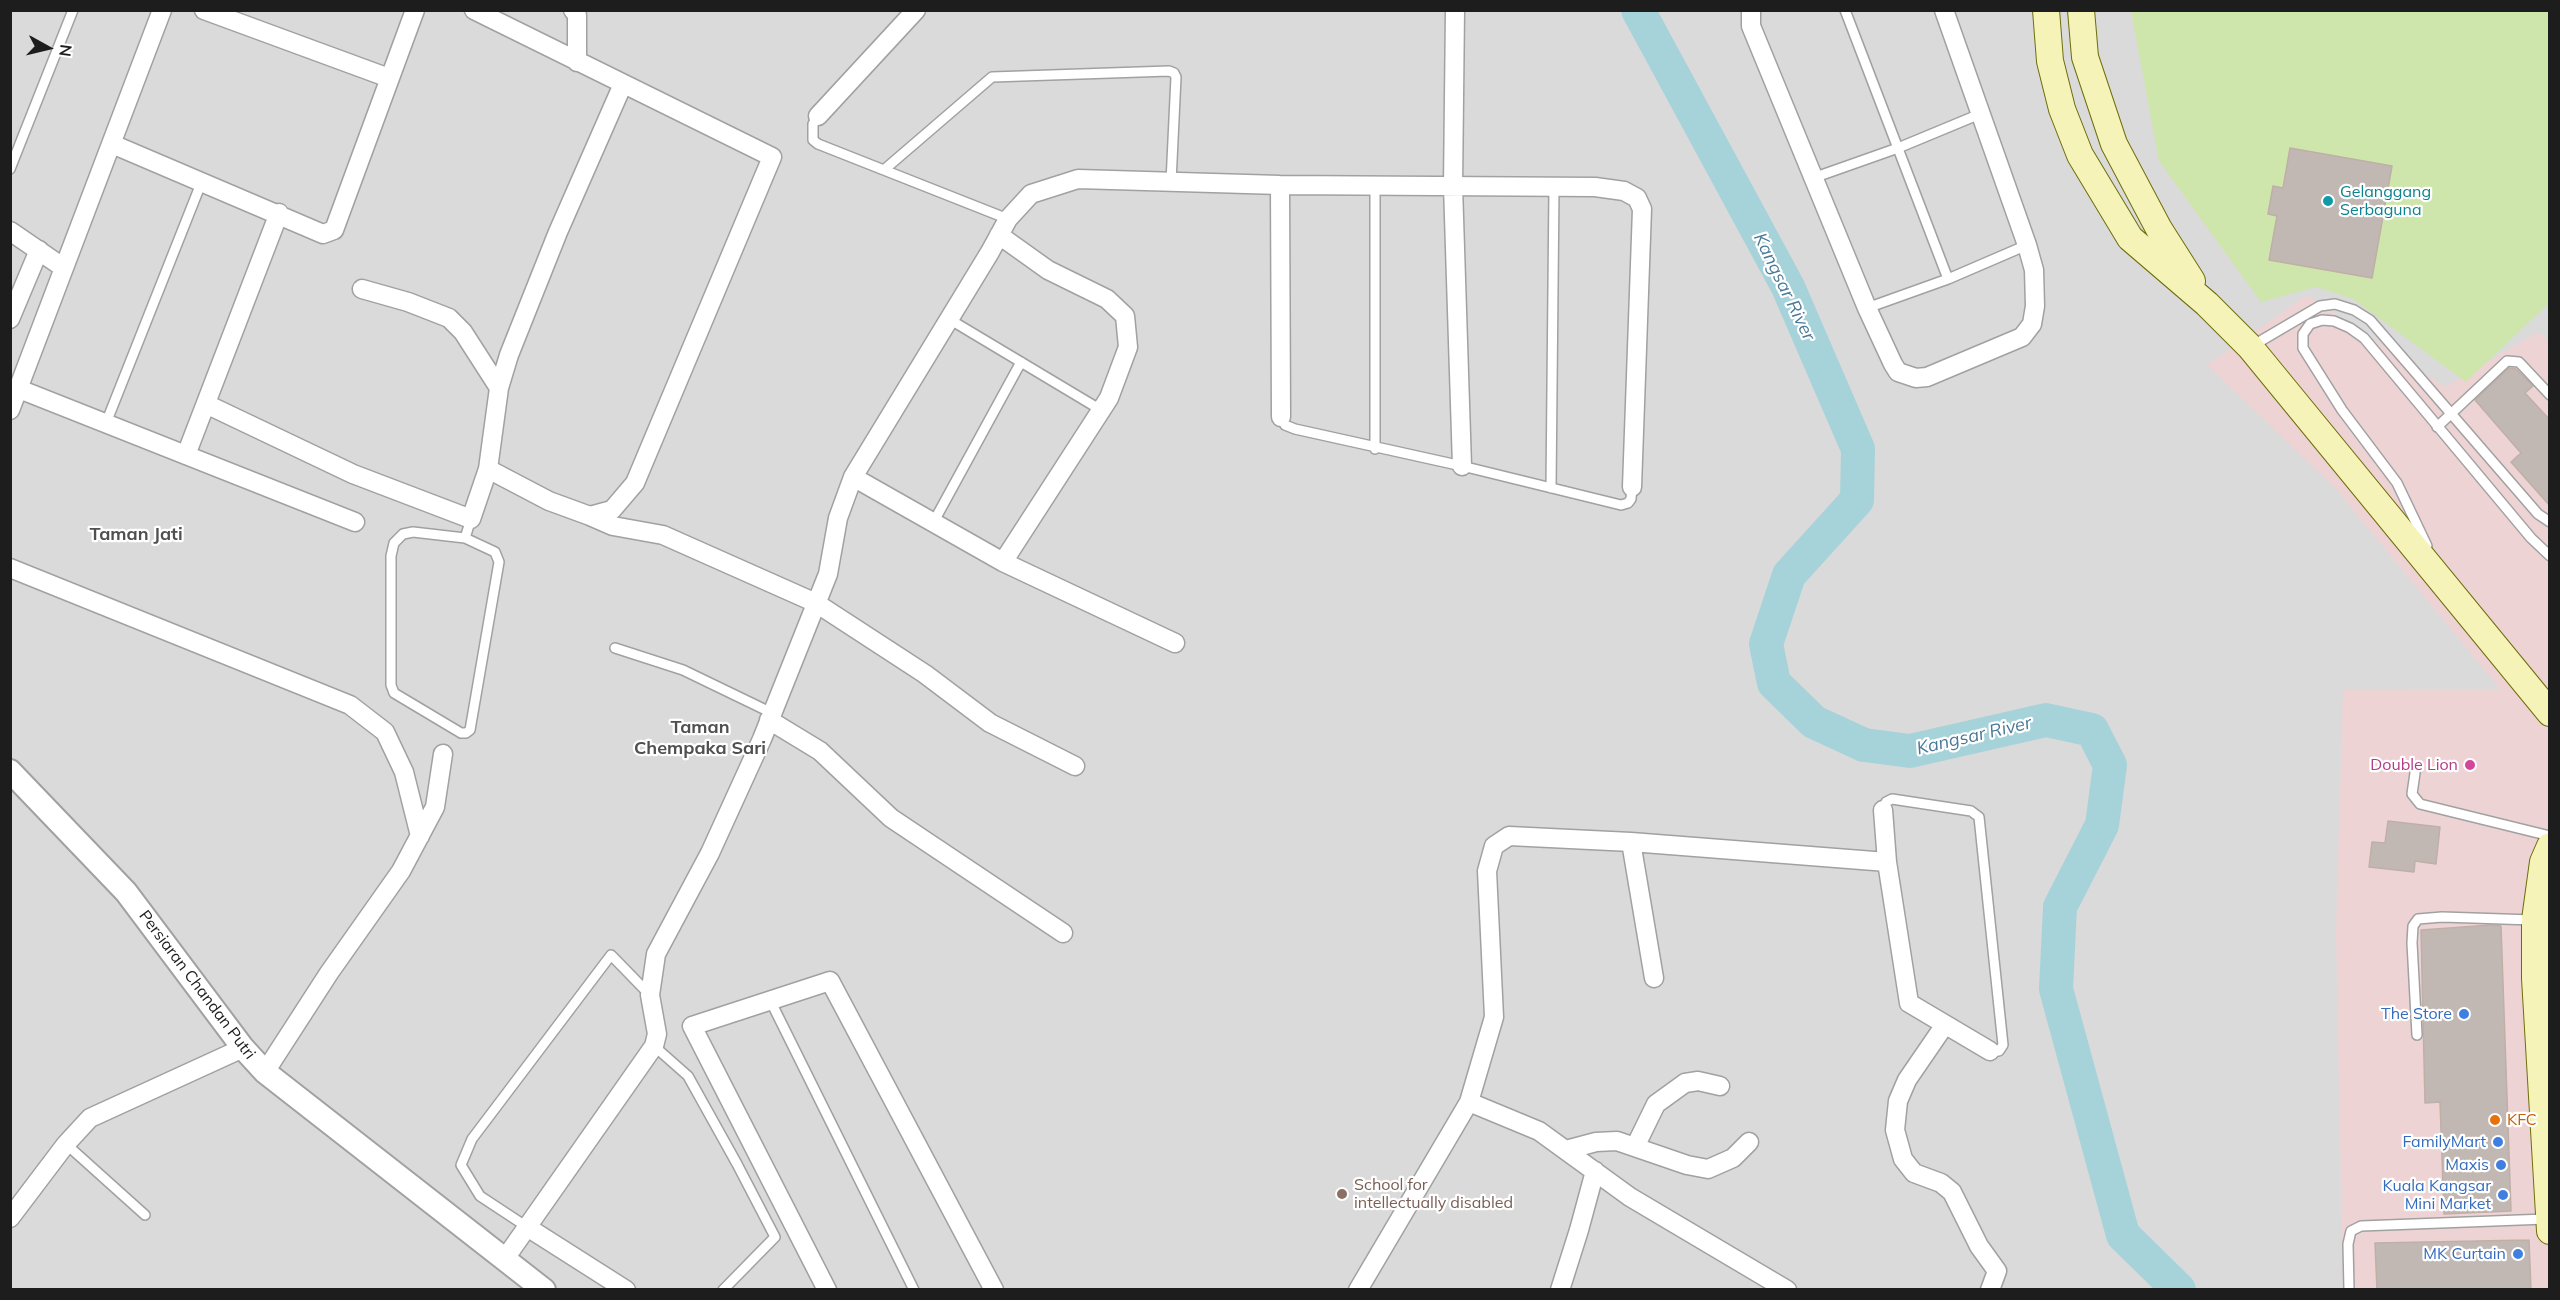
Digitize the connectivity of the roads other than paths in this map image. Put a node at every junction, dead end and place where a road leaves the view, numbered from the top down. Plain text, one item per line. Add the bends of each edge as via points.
1 (73, 10) edge
2 (162, 10) edge
3 (204, 10) edge
4 (415, 10) edge
5 (474, 10) edge
6 (573, 10) edge
7 (1455, 10) edge
8 (1751, 10) edge
9 (1845, 10) edge
10 (1944, 10) edge
11 (2046, 10) edge
12 (2081, 10) edge
13 (911, 12) edge
14 (578, 62) junction
15 (388, 78) junction
16 (623, 84) junction
17 (1980, 114) junction
18 (818, 116) joint
19 (112, 144) junction
20 (1898, 148) junction
21 (10, 169) edge
22 (885, 169) junction
23 (1813, 178) junction
24 (202, 181) junction
25 (1171, 182) junction
26 (1280, 185) junction
27 (1375, 186) junction
28 (1453, 186) junction
29 (1554, 187) junction
30 (279, 213) junction
31 (1008, 219) junction
32 (10, 231) edge
33 (999, 235) junction
34 (2027, 245) junction
35 (39, 250) junction
36 (64, 268) junction
37 (1948, 279) junction
38 (362, 289) dead end
39 (2207, 304) junction
40 (1867, 308) junction
41 (10, 319) edge
42 (949, 319) junction
43 (2250, 347) junction
44 (1021, 362) junction
45 (499, 388) junction
46 (18, 389) junction
47 (2550, 394) edge
48 (206, 404) junction
49 (10, 410) edge
50 (1101, 410) junction
51 (2452, 413) junction
52 (1281, 417) joint
53 (106, 423) junction
54 (2437, 427) junction
55 (1375, 449) junction
56 (186, 455) junction
57 (1462, 466) junction
58 (488, 469) junction
59 (853, 477) junction
60 (1632, 487) joint
61 (1551, 488) junction
62 (590, 516) junction
63 (471, 519) junction
64 (355, 522) dead end
65 (2550, 522) edge
66 (933, 523) junction
67 (465, 538) junction
68 (2550, 556) edge
69 (1003, 562) junction
70 (10, 568) edge
71 (2445, 586) junction
72 (816, 603) junction
73 (1175, 643) dead end
74 (615, 648) dead end
75 (2550, 713) edge
76 (771, 717) junction
77 (443, 754) dead end
78 (1075, 766) dead end
79 (10, 771) edge
80 (2415, 773) dead end
81 (1883, 810) joint
82 (420, 836) junction
83 (2550, 836) edge
84 (1631, 842) junction
85 (2550, 846) edge
86 (1887, 862) junction
87 (2535, 921) junction
88 (1063, 933) dead end
89 (1654, 978) dead end
90 (650, 995) junction
91 (770, 1000) junction
92 (1944, 1026) junction
93 (2417, 1035) dead end
94 (654, 1046) junction
95 (243, 1048) junction
96 (1990, 1051) joint
97 (265, 1072) junction
98 (1720, 1086) dead end
99 (2546, 1088) edge
100 (1469, 1102) junction
101 (1749, 1142) dead end
102 (66, 1144) junction
103 (1635, 1147) junction
104 (1566, 1150) junction
105 (1595, 1171) junction
106 (145, 1215) dead end
107 (10, 1218) edge
108 (2549, 1225) edge
109 (527, 1227) junction
110 (504, 1260) junction
111 (544, 1290) edge
112 (626, 1290) edge
113 (723, 1290) edge
114 (827, 1290) edge
115 (914, 1290) edge
116 (994, 1290) edge
117 (1358, 1290) edge
118 (1560, 1290) edge
119 (1787, 1290) edge
120 (1990, 1290) edge
121 (2349, 1290) edge

1 - 21 lane
2 - 19 street
3 - 15 street
4 - 15 street
5 - 14 street
6 - 14 street via 577,15
7 - 28 street
8 - 23 street via 1751,26
9 - 20 lane
10 - 17 street
11 - 39 main road via 2050,61 2079,155 2130,238
12 - 39 main road via 2085,57 2114,144 2159,229
13 - 18 street
14 - 16 street
15 - 30 street via 334,230 323,234
16 - 45 street via 558,232
16 - 62 street via 772,157 635,483 612,510
17 - 20 lane
17 - 34 street
18 - 22 lane via 813,124 813,140 818,144
19 - 24 street
19 - 36 street
20 - 23 lane
20 - 37 lane
22 - 25 lane via 993,77 1169,71 1176,77
22 - 31 lane
23 - 40 street
24 - 30 street
24 - 53 lane
25 - 26 street
25 - 31 street via 1078,179 1031,194
26 - 27 street
26 - 52 street
27 - 28 street
27 - 55 lane
28 - 29 street
28 - 57 street
29 - 60 street via 1624,191 1637,198 1642,209
29 - 61 lane
30 - 48 street
31 - 33 street
32 - 35 street
33 - 42 street
33 - 50 street via 1048,270 1107,298 1125,316 1128,347
34 - 37 lane
34 - 40 street via 2036,289 2029,331 1927,377 1898,372
35 - 36 street
35 - 41 street
36 - 46 street
37 - 40 lane
38 - 45 street via 449,318 463,332
39 - 43 main road
42 - 44 lane
42 - 59 street
43 - 51 lane via 2320,306 2335,304 2354,310 2370,320
43 - 71 main road
44 - 50 lane
44 - 66 lane
45 - 58 street
46 - 49 street
46 - 53 street
47 - 51 lane via 2519,362 2507,361
48 - 56 street
48 - 63 street via 353,474
50 - 69 street
51 - 54 lane
51 - 65 lane via 2538,514
52 - 55 lane via 1285,425 1294,429
53 - 56 street
54 - 68 lane via 2530,538
54 - 71 lane via 2364,338 2350,328 2322,320 2310,324 2303,334 2303,348 2342,410 2397,483
55 - 57 lane
56 - 64 street
57 - 61 lane
58 - 62 street via 549,501
58 - 63 street
59 - 66 street
59 - 72 street via 838,518 828,574
60 - 61 lane via 1631,499 1623,506
62 - 72 street via 613,526 663,535
63 - 67 lane
66 - 69 street
67 - 67 lane via 495,552 499,562 470,730 461,733 394,693 391,556 394,543 404,534
69 - 73 street
70 - 82 street via 350,705 385,732 404,772
71 - 75 main road
72 - 76 street
72 - 78 street via 925,674 990,723
74 - 76 lane via 683,670
76 - 88 street via 820,752 891,818
76 - 90 street via 710,853 656,954
77 - 82 street via 435,807
79 - 95 street, Persiaran Chandan Putri via 126,891
80 - 83 lane via 2412,794 2420,804
81 - 86 street
81 - 96 lane via 1892,799 1971,811 1979,817 2003,1045 1999,1051
82 - 97 street via 401,871
84 - 86 street
84 - 89 street
84 - 100 street via 1509,836 1494,846 1487,871 1494,1017
85 - 87 main road via 2543,862
86 - 92 street via 1908,1000 1911,1006
87 - 93 lane via 2418,919 2413,926 2412,943
87 - 99 main road via 2535,978
90 - 94 street via 657,1034
90 - 109 lane via 611,955 472,1139 461,1165 480,1196
91 - 114 street via 692,1026
91 - 115 lane
91 - 116 street via 830,981
92 - 96 street
92 - 120 street via 1907,1080 1898,1101 1895,1130 1903,1159 1914,1173 1941,1183 1952,1192 1996,1271
94 - 109 street
94 - 113 lane via 688,1076 775,1237
95 - 97 street, Persiaran Chandan Putri
95 - 102 street via 90,1118
97 - 110 street, Persiaran Chandan Putri
98 - 103 street via 1698,1081 1686,1083 1656,1104
99 - 108 main road
100 - 104 street via 1539,1131
100 - 117 street
101 - 103 street via 1733,1158 1708,1169
102 - 106 lane
102 - 107 street
103 - 104 street via 1617,1141
104 - 105 street
105 - 118 street
105 - 119 street via 1630,1197
108 - 121 lane via 2361,1226 2351,1232 2348,1244
109 - 110 street
109 - 112 street
110 - 111 street, Persiaran Chandan Putri

